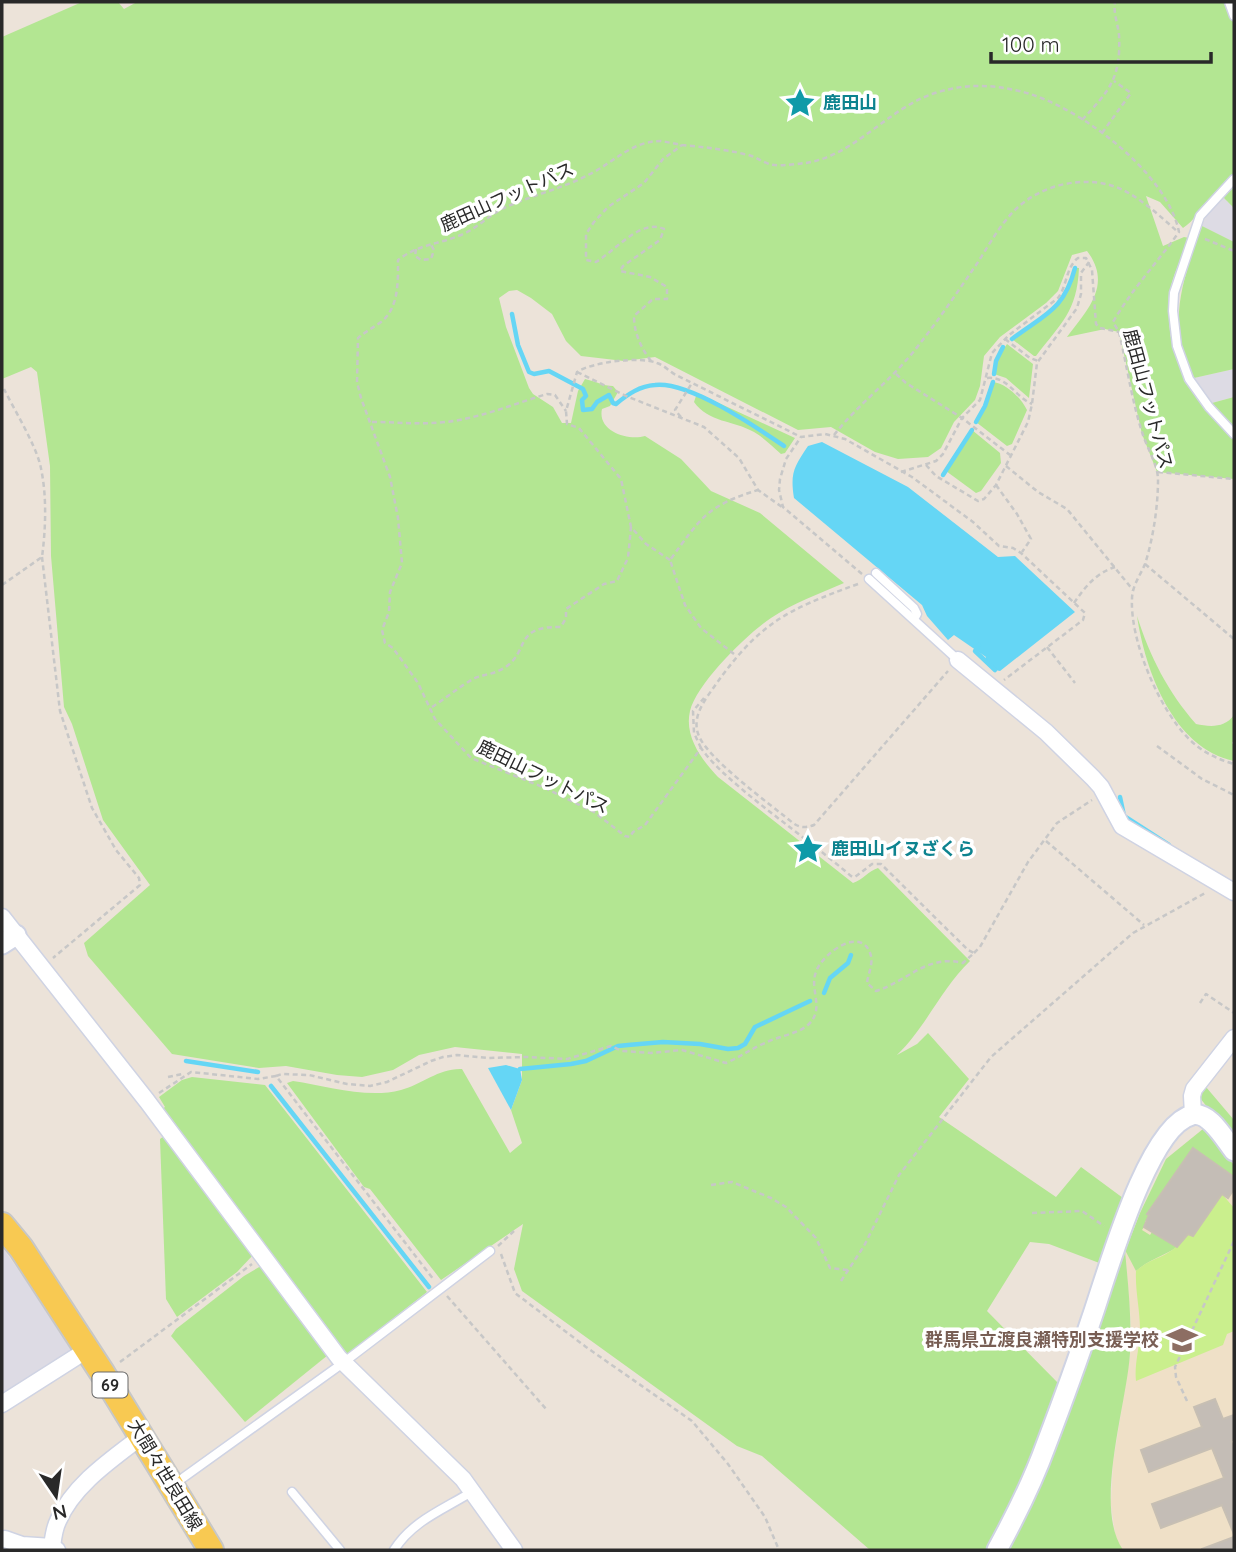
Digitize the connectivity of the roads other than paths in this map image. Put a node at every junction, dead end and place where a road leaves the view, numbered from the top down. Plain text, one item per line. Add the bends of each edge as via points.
1 (1229, 2) edge
2 (1234, 16) edge
3 (1234, 179) edge
4 (1234, 434) edge
5 (872, 576) road end
6 (958, 660) joint
7 (1234, 892) edge
8 (2, 917) edge
9 (9, 939) edge
10 (1234, 1038) edge
11 (1193, 1114) junction
12 (1234, 1151) edge
13 (2, 1225) edge
14 (490, 1251) road end
15 (87, 1350) junction
16 (343, 1363) junction
17 (2, 1404) edge
18 (142, 1436) junction
19 (171, 1487) junction
20 (473, 1491) junction
21 (292, 1492) dead end
22 (4, 1538) edge
23 (22, 1548) edge
24 (54, 1549) edge
25 (211, 1550) edge
26 (340, 1550) edge
27 (394, 1550) edge
28 (514, 1550) edge
29 (997, 1550) edge

1 - 2 lane
3 - 4 lane via 1200,216 1174,293 1174,330 1189,379
5 - 6 lane via 914,608 914,619
6 - 7 street via 1094,778 1122,826
8 - 9 street
9 - 16 street via 43,967
10 - 11 street via 1194,1089
11 - 12 street via 1207,1118
11 - 29 street via 1176,1125 1142,1177 1046,1444
13 - 15 main road, 大間々世良田線 / 69
14 - 16 lane
15 - 17 street
15 - 18 main road, 大間々世良田線 / 69
16 - 19 lane
16 - 20 street
18 - 19 main road, 大間々世良田線 / 69
18 - 24 street via 74,1496 58,1519
19 - 25 main road, 大間々世良田線 / 69
20 - 27 lane via 425,1519
20 - 28 street
21 - 26 lane
22 - 23 street
23 - 24 street

